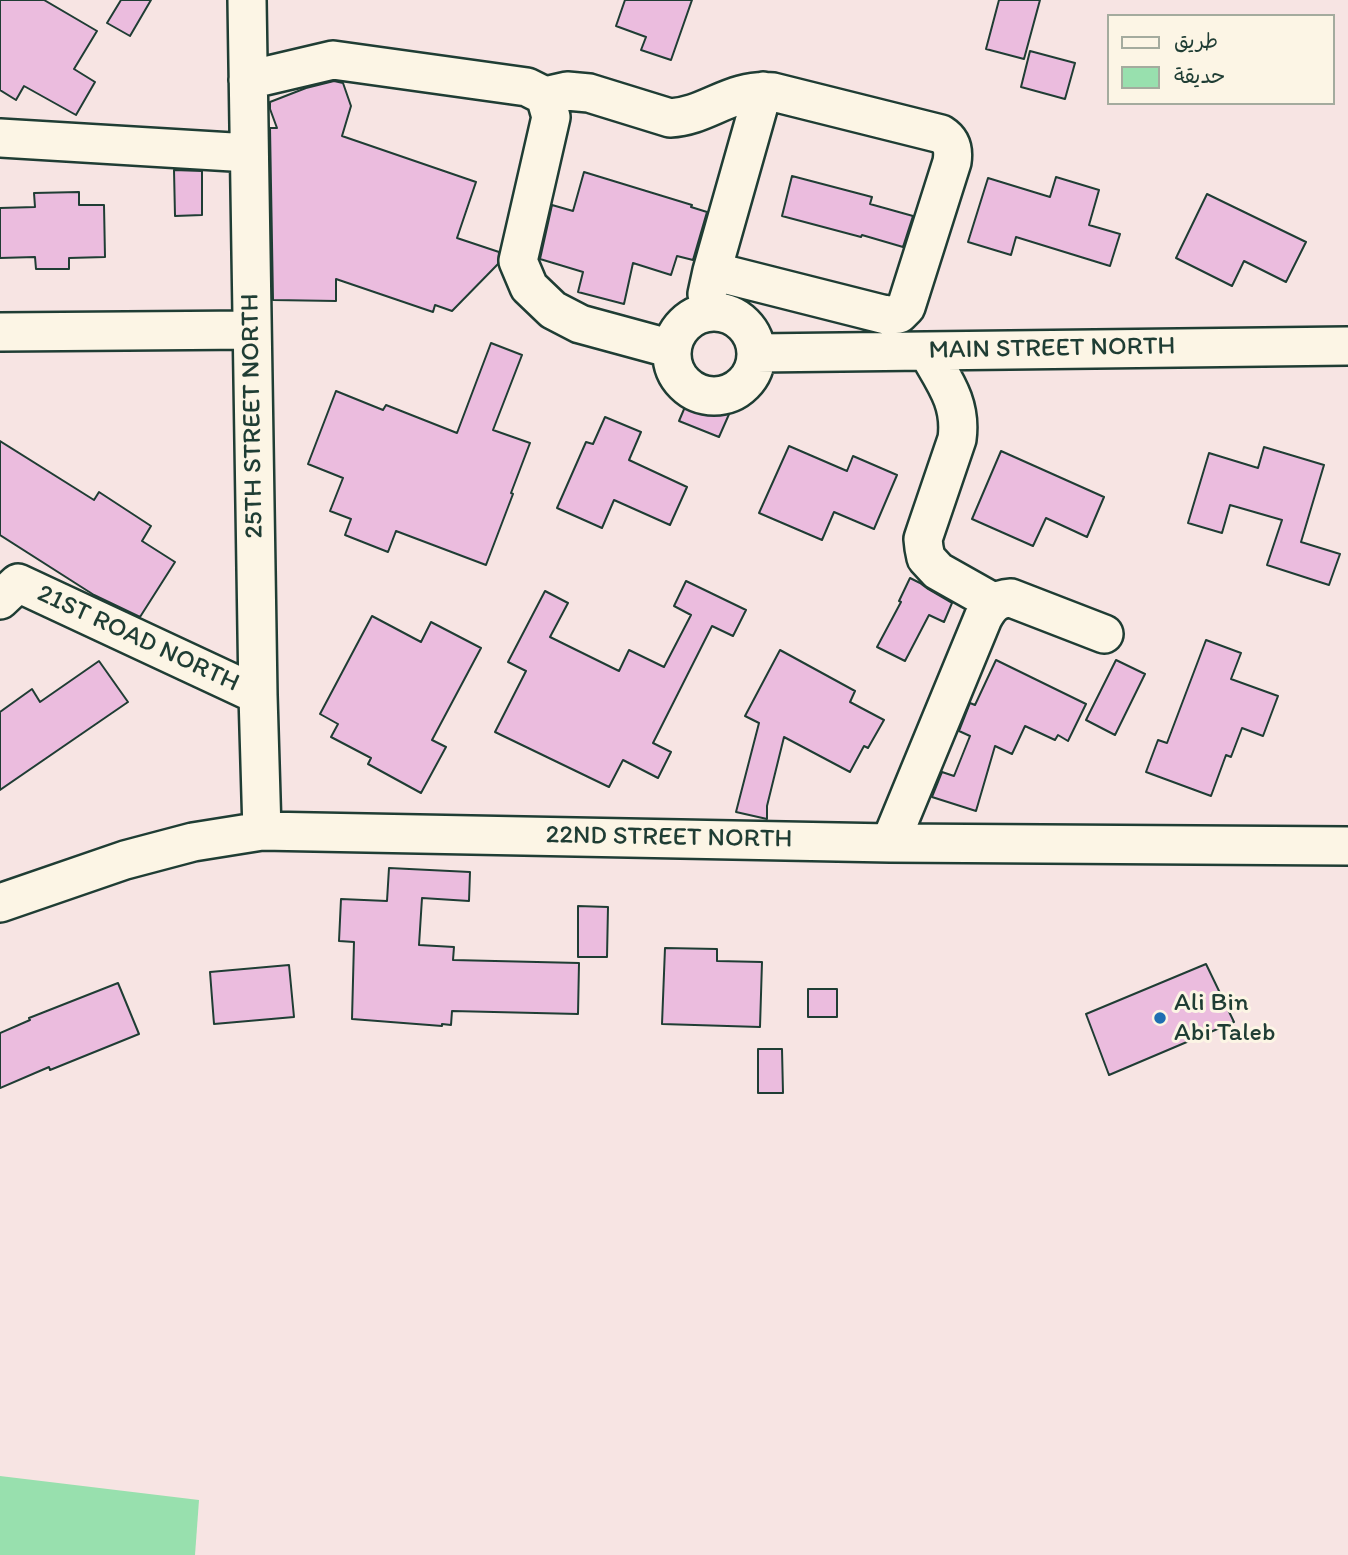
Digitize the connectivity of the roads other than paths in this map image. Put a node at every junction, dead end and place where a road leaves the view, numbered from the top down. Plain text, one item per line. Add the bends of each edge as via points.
1 (247, 0) edge
2 (248, 80) junction
3 (763, 91) junction
4 (545, 96) junction
5 (0, 138) edge
6 (249, 153) junction
7 (712, 271) junction
8 (709, 312) junction
9 (252, 330) junction
10 (0, 332) edge
11 (1348, 346) edge
12 (672, 349) junction
13 (927, 351) junction
14 (757, 353) junction
15 (6, 585) edge
16 (993, 602) junction
17 (1104, 635) dead end
18 (258, 695) junction
19 (262, 831) junction
20 (890, 842) junction
21 (1348, 846) edge
22 (0, 903) edge

1 - 2 street, 25TH STREET NORTH
2 - 4 street via 332,60 527,87
2 - 6 street, 25TH STREET NORTH
3 - 4 street via 670,118 589,93
3 - 7 street
3 - 7 street via 941,134 951,144 953,162 906,307 899,314 886,315
4 - 12 street via 551,117 518,261 529,287 553,310 580,324
5 - 6 street
6 - 9 street, 25TH STREET NORTH
7 - 8 street via 707,290
8 - 12 street via 689,320
8 - 14 street via 721,312 742,323 750,331
9 - 10 street
9 - 18 street, 25TH STREET NORTH
11 - 13 street, MAIN STREET NORTH
12 - 14 street via 676,373 684,384 694,392 718,397 730,394 750,378
13 - 14 street, MAIN STREET NORTH
13 - 16 street via 955,404 959,427 923,539 926,558 938,571
15 - 18 street, 21ST ROAD NORTH
16 - 17 street via 1011,598
16 - 20 street
18 - 19 street, 25TH STREET NORTH
19 - 20 street, 22ND STREET NORTH
19 - 22 street, 22ND STREET NORTH via 193,842 125,860
20 - 21 street, 22ND STREET NORTH

